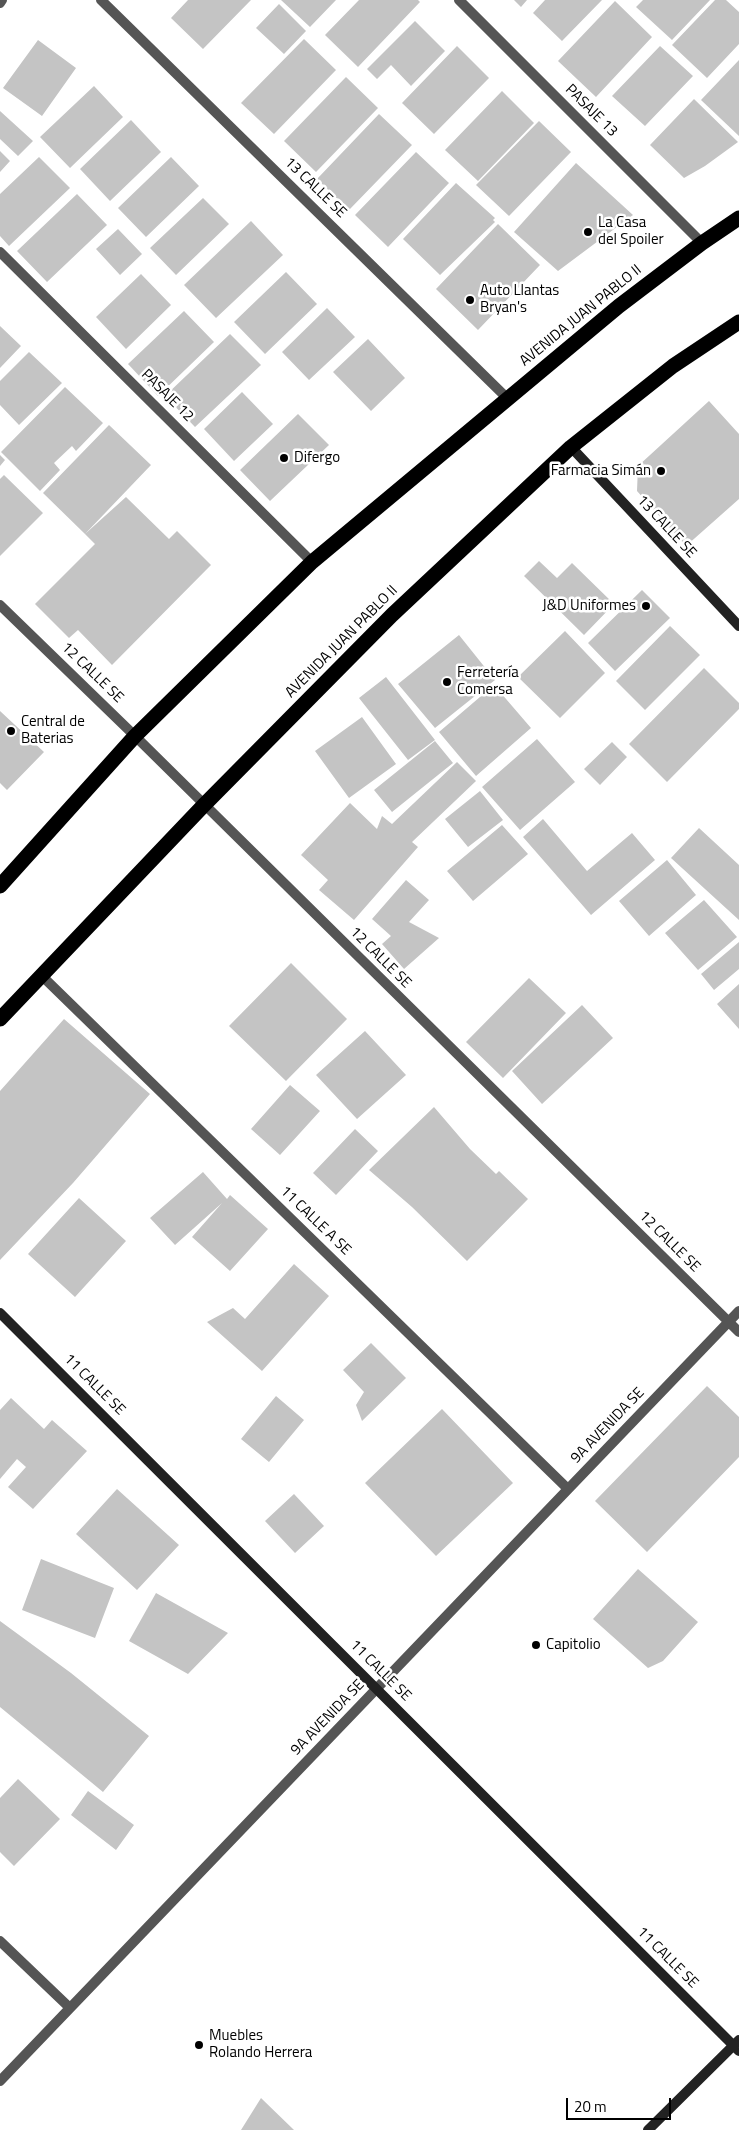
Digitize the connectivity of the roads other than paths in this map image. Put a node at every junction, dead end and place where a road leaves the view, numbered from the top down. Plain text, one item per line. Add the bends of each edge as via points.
1 (101, 0) edge
2 (459, 0) edge
3 (739, 218) edge
4 (702, 243) junction
5 (0, 252) edge
6 (739, 322) edge
7 (507, 398) junction
8 (571, 447) junction
9 (312, 562) junction
10 (0, 605) edge
11 (739, 626) edge
12 (136, 736) junction
13 (204, 805) junction
14 (0, 886) edge
15 (40, 975) junction
16 (0, 1020) edge
17 (739, 1311) edge
18 (0, 1313) edge
19 (729, 1322) junction
20 (739, 1332) edge
21 (568, 1489) junction
22 (377, 1689) junction
23 (0, 1941) edge
24 (70, 2008) junction
25 (737, 2046) edge
26 (0, 2080) edge
27 (648, 2130) edge

1 - 7 street, 13 CALLE SE
2 - 4 street, PASAJE 13
3 - 4 highway, AVENIDA JUAN PABLO II
4 - 7 highway, AVENIDA JUAN PABLO II
5 - 9 street, PASAJE 12
6 - 8 highway, AVENIDA JUAN PABLO II via 673,366
7 - 9 highway, AVENIDA JUAN PABLO II
8 - 11 street, 13 CALLE SE
8 - 13 highway, AVENIDA JUAN PABLO II via 392,615
9 - 12 highway, AVENIDA JUAN PABLO II
10 - 12 street, 12 CALLE SE
12 - 13 street, 12 CALLE SE
12 - 14 highway, AVENIDA JUAN PABLO II
13 - 15 highway, AVENIDA JUAN PABLO II
13 - 19 street, 12 CALLE SE
15 - 16 highway, AVENIDA JUAN PABLO II
15 - 21 street, 11 CALLE A SE
17 - 19 street, 9A AVENIDA SE
18 - 22 street, 11 CALLE SE
19 - 20 street, 12 CALLE SE
19 - 21 street, 9A AVENIDA SE
21 - 22 street, 9A AVENIDA SE
22 - 24 street, 9A AVENIDA SE
22 - 25 street, 11 CALLE SE
23 - 24 street
24 - 26 street, 9A AVENIDA SE
25 - 27 street

